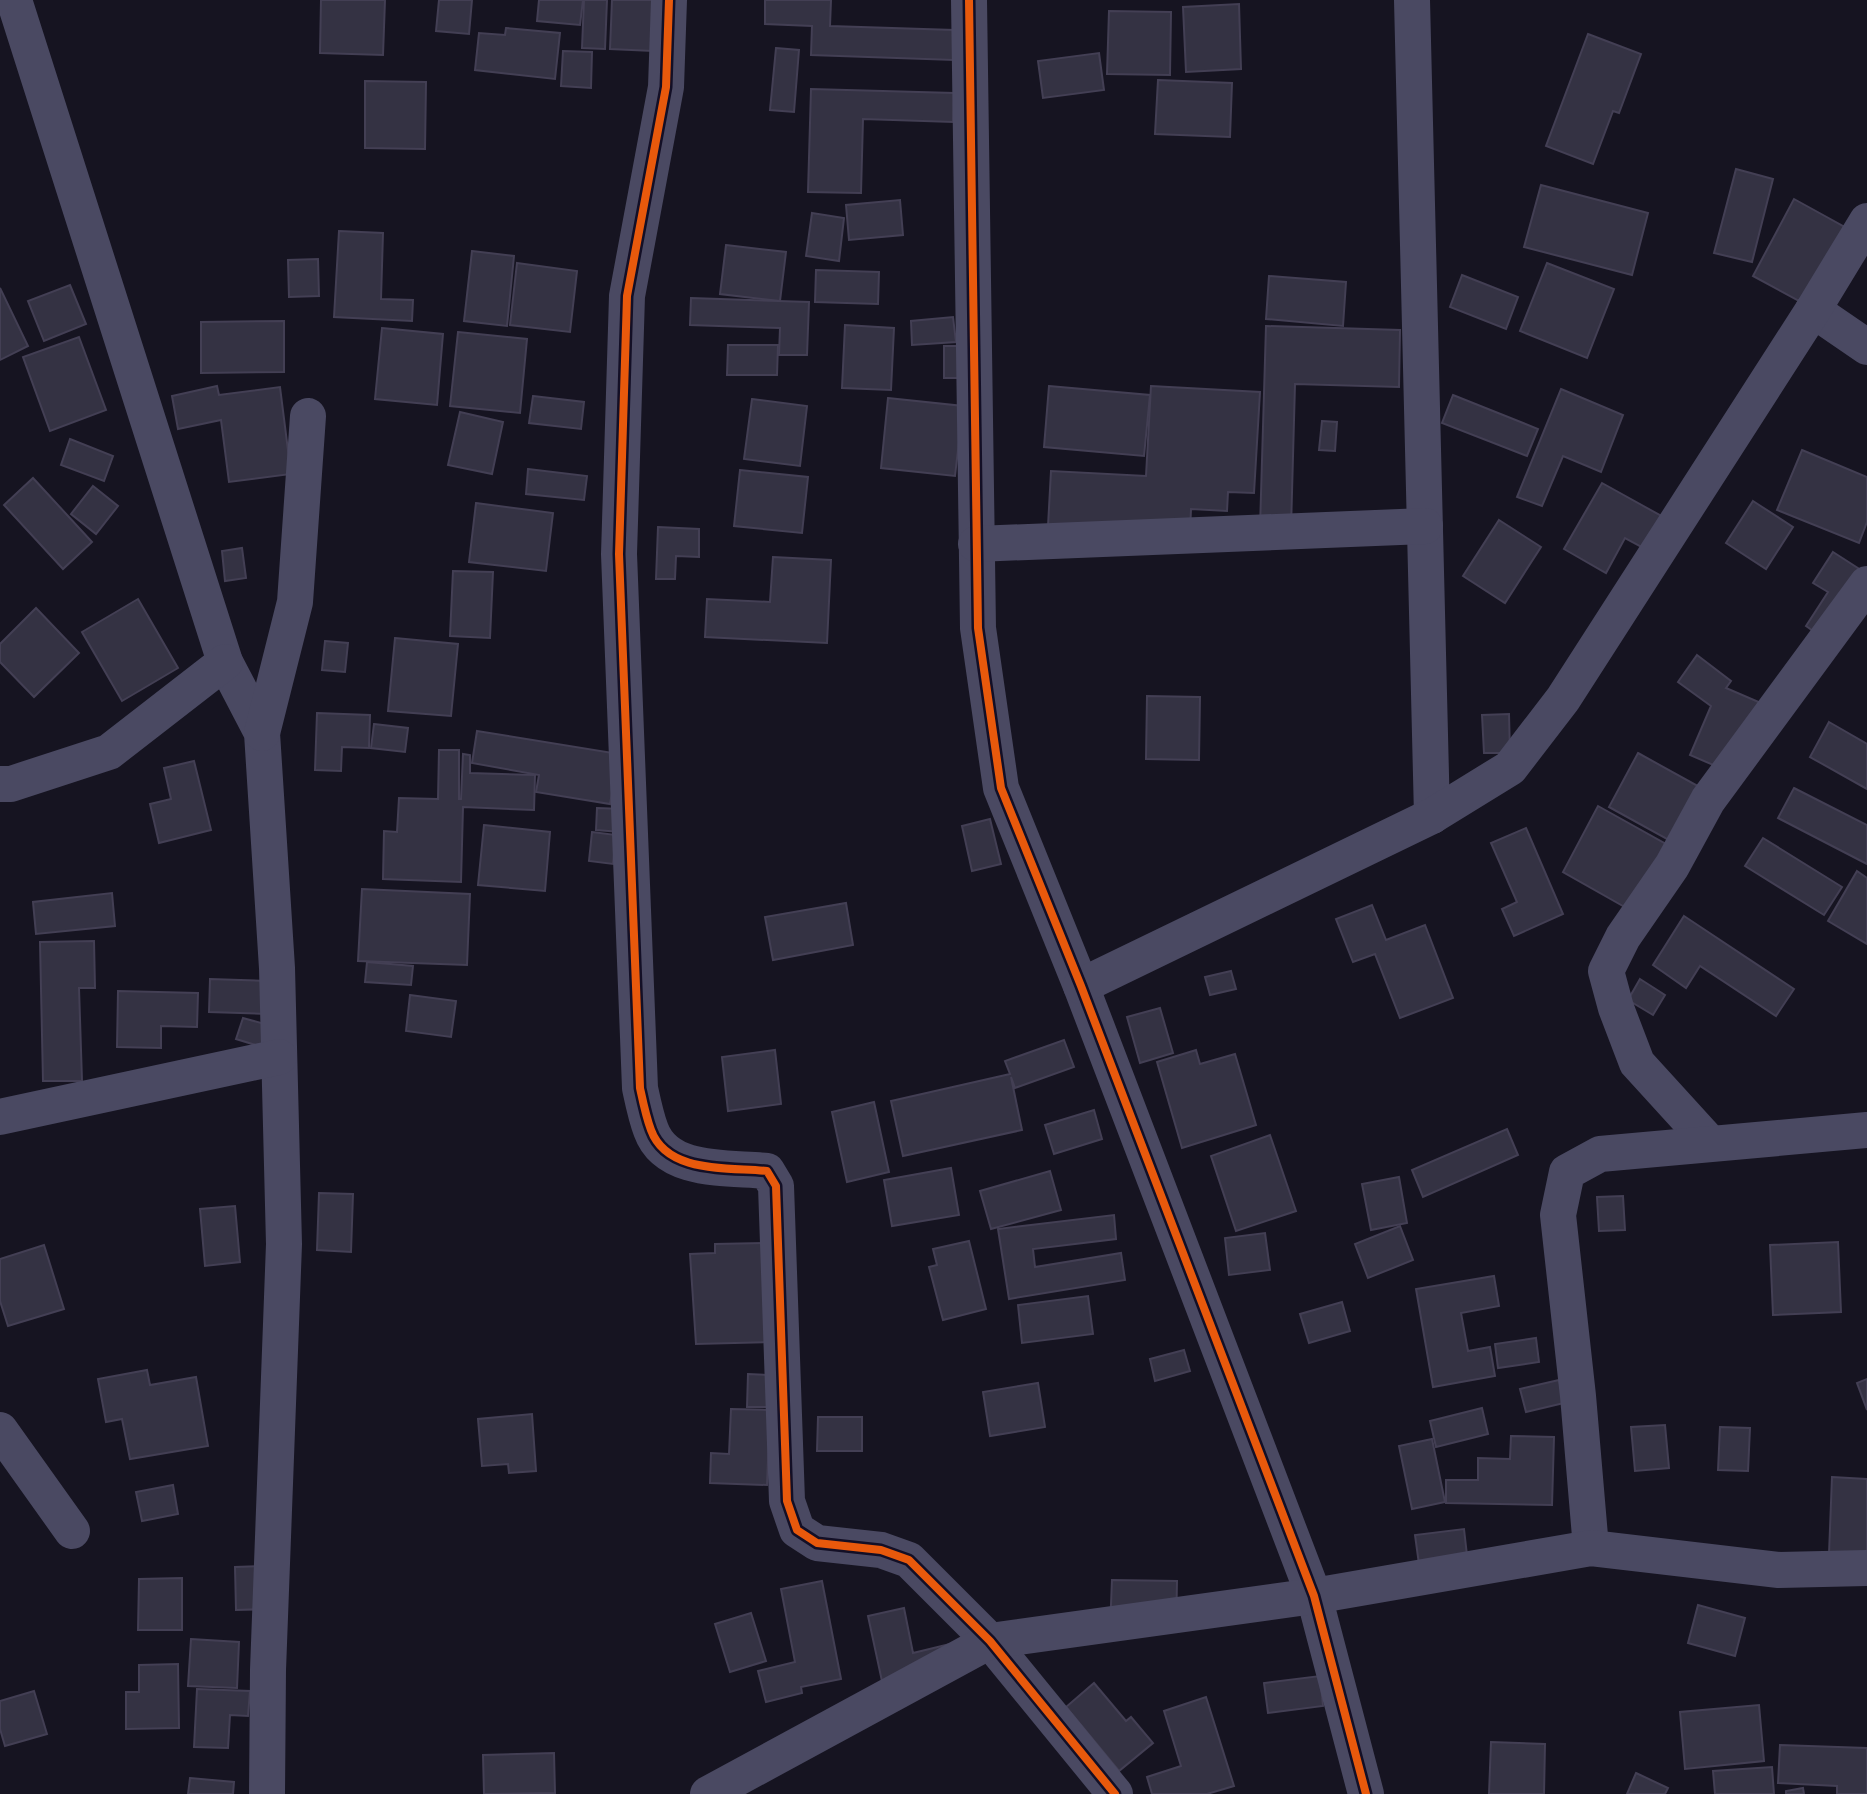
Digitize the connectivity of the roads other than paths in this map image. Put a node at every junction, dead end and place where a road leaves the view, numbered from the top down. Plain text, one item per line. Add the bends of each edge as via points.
1 (14, 0) edge
2 (669, 0) edge
3 (969, 0) edge
4 (1412, 0) edge
5 (1867, 221) edge
6 (1813, 310) junction
7 (1867, 347) edge
8 (308, 416) dead end
9 (1425, 526) junction
10 (976, 544) junction
11 (1867, 584) edge
12 (225, 662) junction
13 (262, 733) junction
14 (0, 784) edge
15 (1432, 816) junction
16 (1081, 986) junction
17 (279, 1057) junction
18 (0, 1117) edge
19 (1867, 1130) edge
20 (1709, 1142) junction
21 (0, 1430) edge
22 (72, 1531) dead end
23 (1591, 1548) junction
24 (1867, 1568) edge
25 (1314, 1596) junction
26 (990, 1641) junction
27 (267, 1794) edge
28 (708, 1794) edge
29 (1115, 1794) edge
30 (1366, 1794) edge

1 - 12 street
2 - 26 street via 666,87 627,296 619,554 640,1088 651,1133 666,1154 690,1164 767,1171 776,1186 787,1501 797,1530 817,1543 881,1550 909,1560
3 - 10 street
4 - 9 street
5 - 6 street
6 - 7 street
6 - 15 street via 1563,699 1510,768
8 - 13 street via 295,602
9 - 10 street
9 - 15 street
10 - 16 street via 978,628 1001,788
11 - 20 street via 1708,800 1606,971 1637,1063
12 - 13 street
12 - 14 street via 109,752
13 - 17 street
15 - 16 street
16 - 25 street
17 - 18 street
17 - 27 street via 284,1244
19 - 20 street
20 - 23 street via 1600,1154 1567,1172 1558,1215
21 - 22 street
23 - 24 street via 1779,1570
23 - 25 street
25 - 26 street
25 - 30 street
26 - 28 street
26 - 29 street

